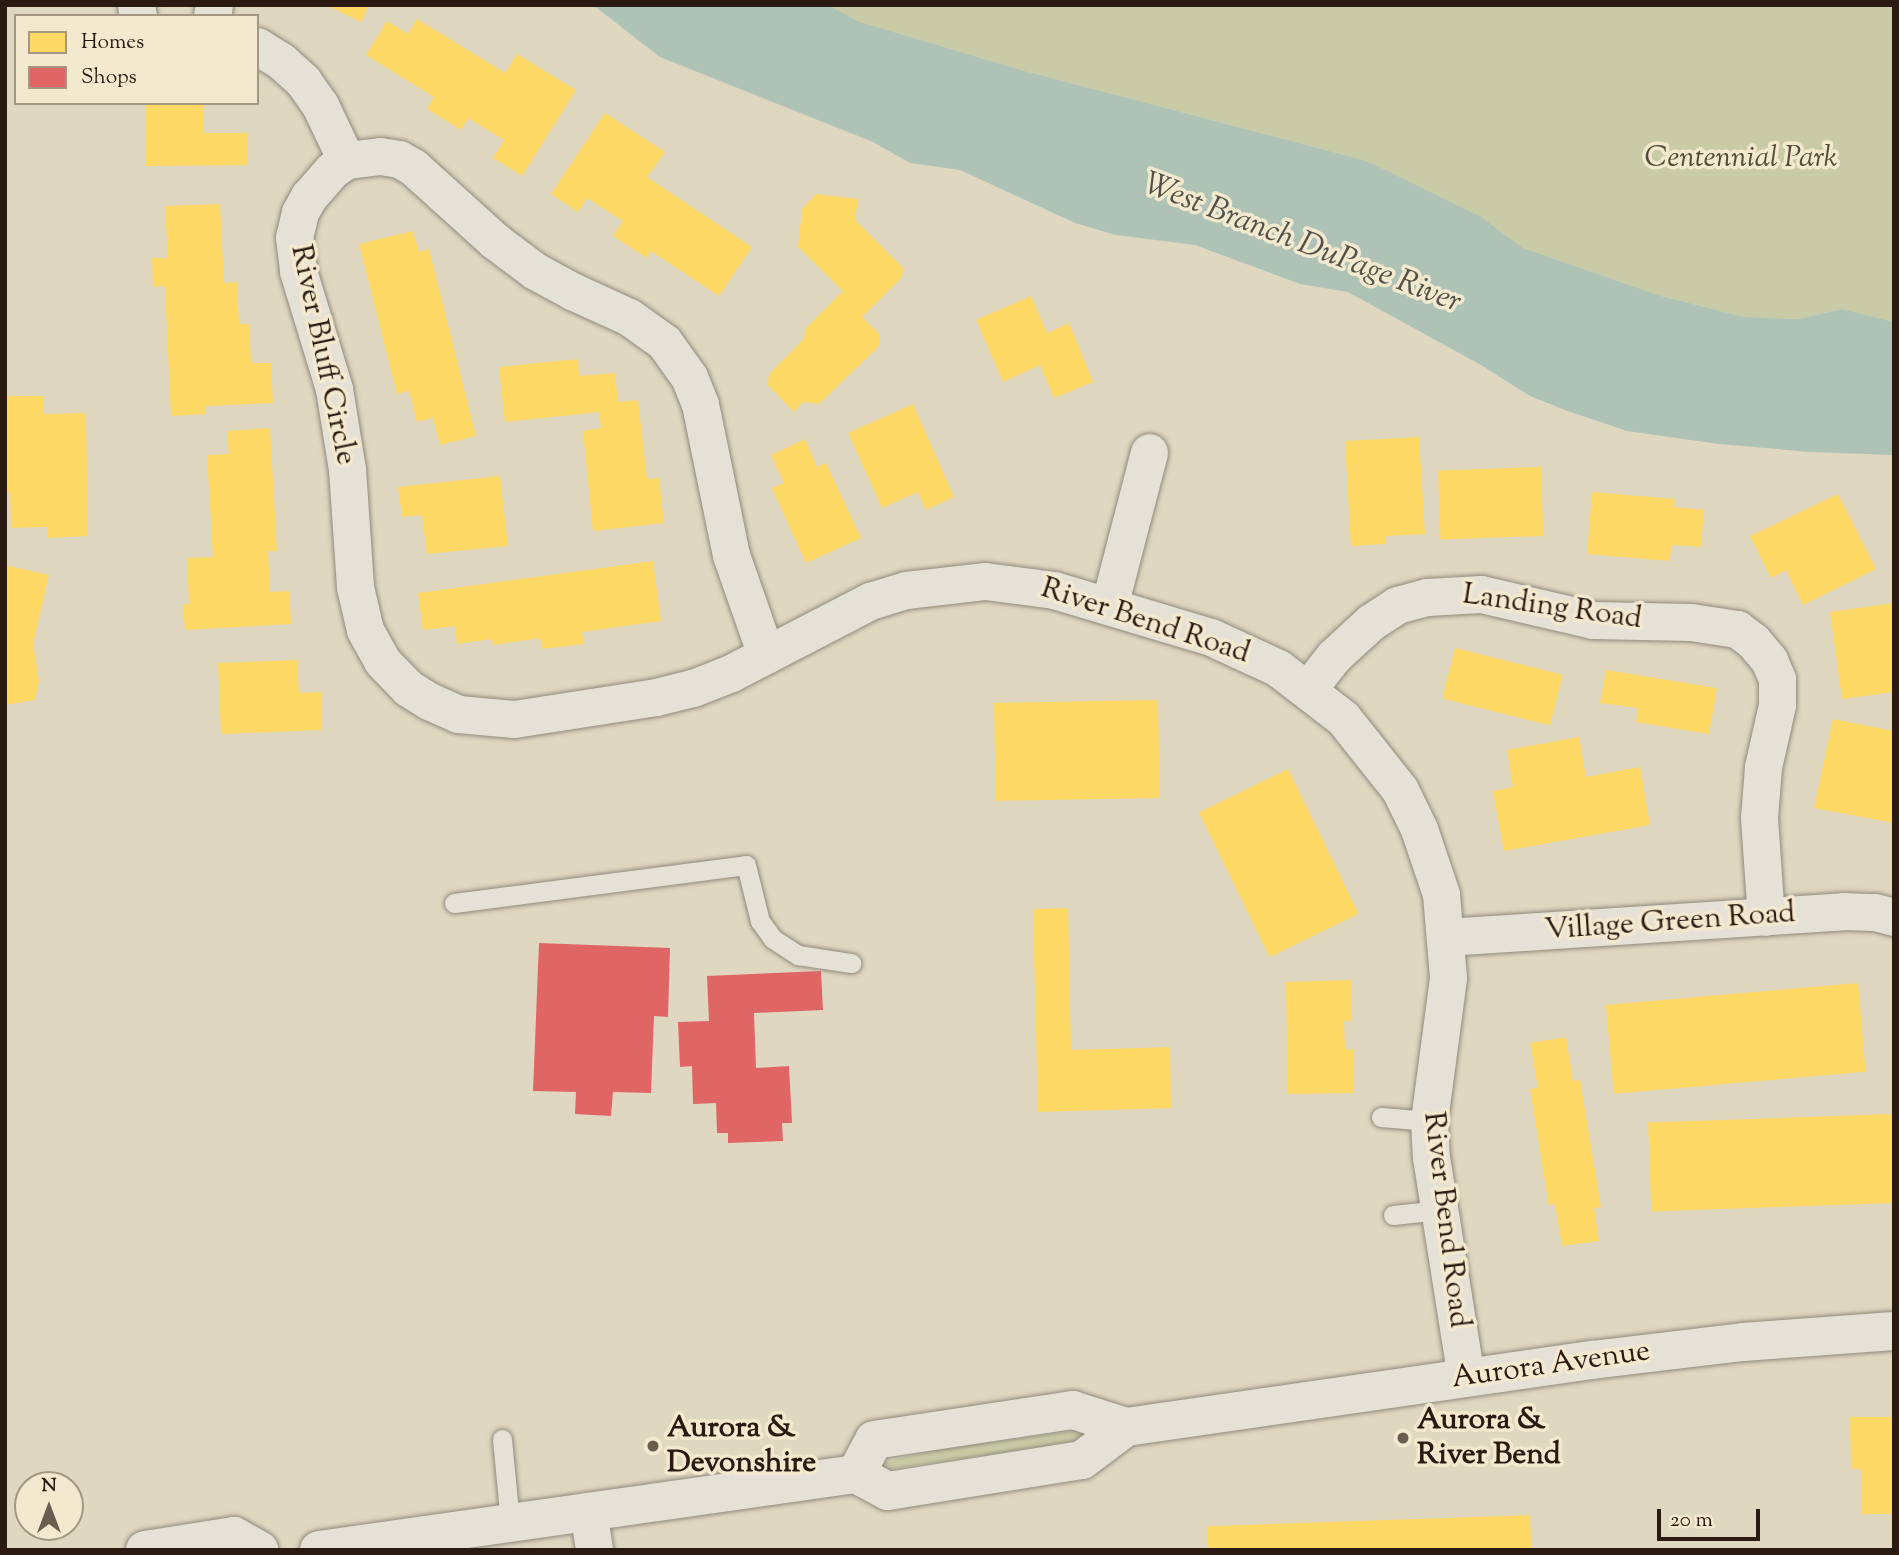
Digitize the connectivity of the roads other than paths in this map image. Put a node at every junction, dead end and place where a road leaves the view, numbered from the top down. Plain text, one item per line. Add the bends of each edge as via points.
1 (259, 47) edge
2 (346, 160) junction
3 (1149, 452) dead end
4 (1109, 606) junction
5 (766, 655) junction
6 (1307, 690) junction
7 (597, 707) joint
8 (454, 903) dead end
9 (1766, 917) junction
10 (1894, 917) edge
11 (1446, 937) junction
12 (851, 963) dead end
13 (1381, 1117) dead end
14 (1429, 1121) junction
15 (1440, 1210) junction
16 (1393, 1215) dead end
17 (1894, 1331) edge
18 (1466, 1377) junction
19 (1126, 1427) junction
20 (502, 1439) dead end
21 (856, 1474) junction
22 (588, 1511) junction
23 (510, 1522) junction
24 (145, 1550) edge
25 (259, 1550) edge
26 (319, 1550) edge
27 (594, 1550) edge

1 - 2 street via 303,81
2 - 5 street via 380,156 406,163 536,271 629,317 664,342 689,377 700,404 732,555
2 - 7 street, River Bluff Circle via 309,196 295,237 298,271 334,389 347,470 355,587 365,630 382,661 408,688 458,714 514,719
3 - 4 street
4 - 5 street, River Bend Road via 1020,583 944,583 870,601
4 - 6 street, River Bend Road via 1246,651
5 - 7 street, River Bend Road via 693,688
6 - 9 street, Landing Road via 1334,656 1371,622 1397,605 1427,597 1481,594 1594,620 1691,622 1737,629 1769,660 1777,679 1759,818
6 - 11 street, River Bend Road via 1343,718 1400,790 1441,894
8 - 12 lane via 746,865 760,921 773,939 798,955
9 - 10 street, Village Green Road via 1843,911
9 - 11 street, Village Green Road
11 - 14 street, River Bend Road via 1448,978
13 - 14 lane
14 - 15 street, River Bend Road
15 - 16 lane
15 - 18 street, River Bend Road
17 - 18 main road, Aurora Avenue via 1743,1342
18 - 19 main road, Aurora Avenue
19 - 21 main road, Aurora Avenue via 1082,1461 888,1491
19 - 21 main road, Aurora Avenue via 1073,1410 874,1440
20 - 23 lane
21 - 22 main road
22 - 23 main road
22 - 27 street
23 - 26 main road
24 - 25 main road via 234,1536

